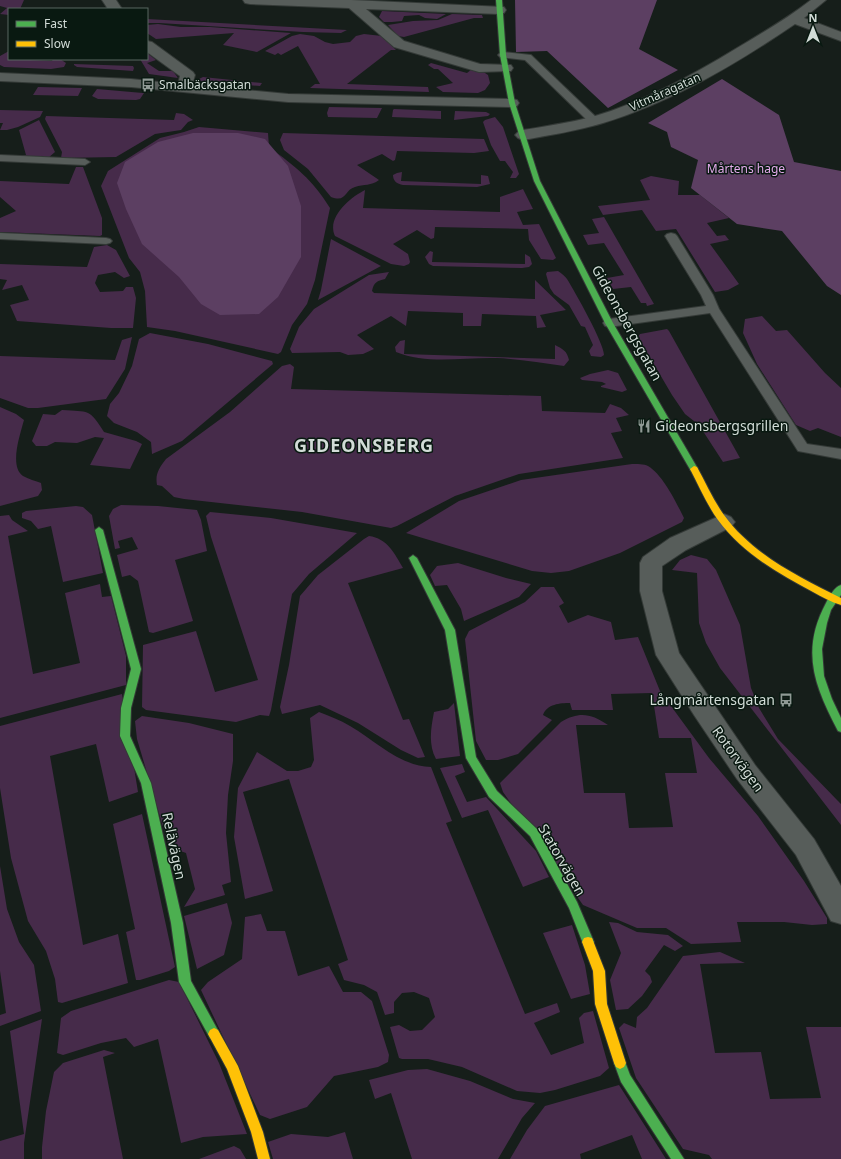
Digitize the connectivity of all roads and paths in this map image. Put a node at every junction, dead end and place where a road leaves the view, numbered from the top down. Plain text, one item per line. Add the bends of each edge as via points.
1 (250, 0) edge
2 (819, 0) edge
3 (354, 5) junction
4 (499, 5) edge
5 (794, 19) junction
6 (841, 37) edge
7 (148, 46) edge
8 (504, 62) junction
9 (0, 77) edge
10 (183, 89) junction
11 (512, 103) junction
12 (594, 121) junction
13 (523, 135) junction
14 (0, 158) edge
15 (85, 162) dead end
16 (0, 236) edge
17 (671, 236) dead end
18 (106, 241) dead end
19 (714, 309) junction
20 (608, 323) junction
21 (841, 454) edge
22 (724, 522) junction
23 (99, 530) dead end
24 (413, 558) dead end
25 (841, 588) edge
26 (831, 598) junction
27 (841, 602) edge
28 (841, 728) edge
29 (841, 912) edge
30 (264, 1159) edge
31 (678, 1159) edge

1 - 3 street
2 - 5 street, Vitmåragatan
3 - 4 street
3 - 8 street via 399,44 479,68
4 - 8 street, Gideonsbergsgatan
5 - 6 street
5 - 12 street, Vitmåragatan via 700,77 654,99
7 - 10 street via 188,75
8 - 11 street, Gideonsbergsgatan
8 - 12 lane via 528,56
9 - 10 street via 131,83
10 - 11 street via 288,98
11 - 13 street, Gideonsbergsgatan
12 - 13 street, Vitmåragatan
13 - 20 street, Gideonsbergsgatan via 537,181
14 - 15 lane
16 - 18 lane
17 - 19 lane
19 - 20 lane
19 - 21 lane via 803,448
20 - 22 street, Gideonsbergsgatan
22 - 26 street, Gideonsbergsgatan via 751,549 781,571
22 - 29 street, Rotorvägen via 678,544 651,563 651,591 668,655 746,772 805,847
23 - 30 street, Relävägen via 136,669 126,708 125,736 146,783 176,923 185,982 232,1066 257,1132
24 - 31 street, Statorvägen via 450,630 471,758 493,794 534,833 573,906 599,971 601,1004 625,1078
25 - 26 street
26 - 27 street, Gideonsbergsgatan
26 - 28 street via 819,628 818,658 821,684

